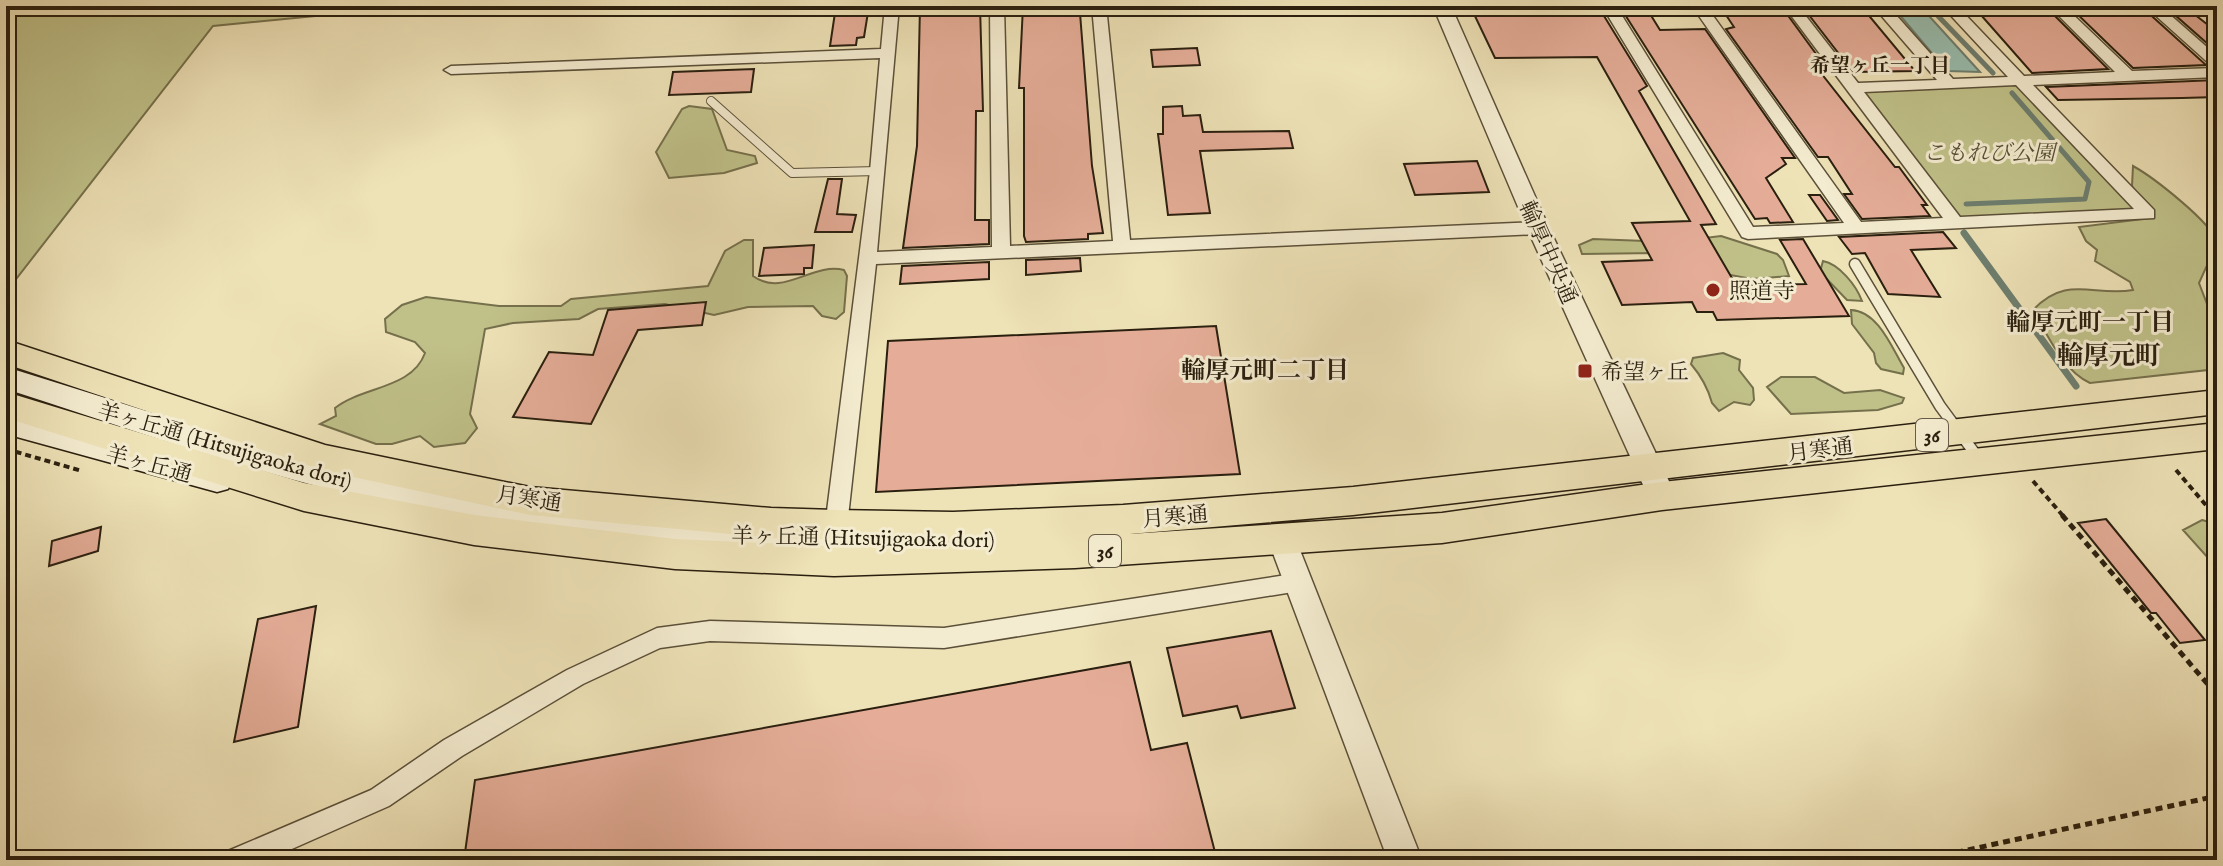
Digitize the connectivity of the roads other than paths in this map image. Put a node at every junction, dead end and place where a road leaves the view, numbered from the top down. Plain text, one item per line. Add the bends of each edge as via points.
1 (892, 6) edge
2 (997, 6) edge
3 (1099, 6) edge
4 (1442, 6) edge
5 (1609, 6) edge
6 (1699, 6) edge
7 (1791, 6) edge
8 (1880, 6) edge
9 (1949, 6) edge
10 (2056, 6) edge
11 (2152, 6) edge
12 (889, 53) junction
13 (2217, 64) edge
14 (451, 70) dead end
15 (2217, 72) edge
16 (2128, 76) junction
17 (2022, 80) junction
18 (1949, 84) junction
19 (1855, 88) junction
20 (711, 101) dead end
21 (878, 171) junction
22 (1955, 222) junction
23 (1538, 228) junction
24 (1856, 228) junction
25 (1122, 248) junction
26 (1001, 253) junction
27 (867, 258) junction
28 (1855, 264) dead end
29 (6, 352) edge
30 (6, 378) edge
31 (2217, 402) edge
32 (6, 405) edge
33 (6, 423) edge
34 (1959, 432) junction
35 (2217, 436) edge
36 (1999, 462) junction
37 (1654, 482) junction
38 (294, 493) junction
39 (1282, 540) junction
40 (835, 542) junction
41 (1299, 582) junction
42 (237, 860) edge
43 (1405, 860) edge

1 - 12 street
2 - 26 street
3 - 25 street
4 - 23 street, 輪厚中央通
5 - 24 street via 1748,233
6 - 24 street
7 - 19 street
8 - 18 street
9 - 17 street
10 - 16 street
11 - 13 street
12 - 14 street
12 - 21 street
15 - 16 street
16 - 17 street
17 - 18 street
17 - 22 street via 2148,214
18 - 19 street
19 - 22 street
20 - 21 lane via 792,173
21 - 27 street
22 - 24 street
23 - 25 street
23 - 37 street, 輪厚中央通
25 - 26 street
26 - 27 street
27 - 40 street
28 - 34 lane
29 - 40 highway, 月寒通 / 36 via 325,458 530,501 771,523
30 - 40 main road, 羊ヶ丘通 (Hitsujigaoka dori) via 261,459 394,492 527,516
31 - 34 highway, 月寒通 / 36
32 - 38 highway, 月寒通 / 36
33 - 38 main road, 羊ヶ丘通 via 161,468
34 - 36 lane
34 - 37 highway, 月寒通 / 36
35 - 36 highway, 月寒通 / 36
36 - 37 highway, 月寒通 / 36
37 - 39 highway, 月寒通 / 36 via 1442,528
37 - 40 highway, 月寒通 / 36 via 953,527
38 - 40 highway, 月寒通 / 36 via 474,530 675,554
39 - 40 highway, 月寒通 / 36 via 1075,553
39 - 41 street
41 - 42 street via 944,638 710,631 657,638 575,677 380,798
41 - 43 street

